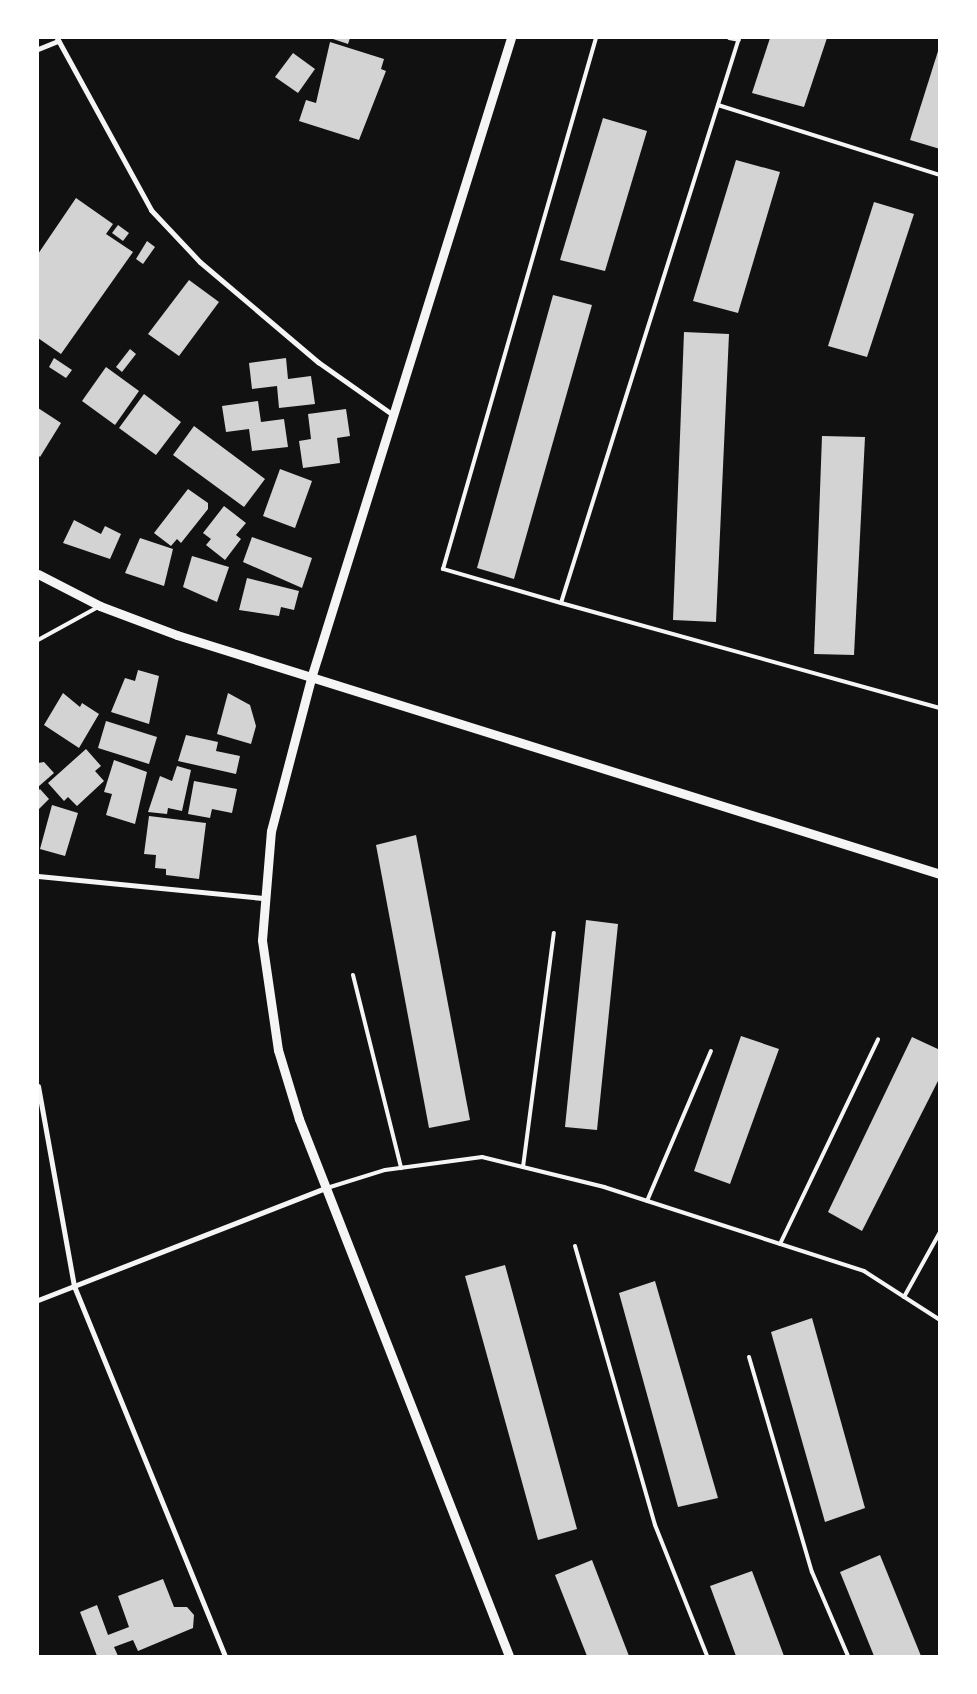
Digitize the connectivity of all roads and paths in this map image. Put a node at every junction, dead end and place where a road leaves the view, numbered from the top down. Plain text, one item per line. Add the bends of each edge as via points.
1 (511, 38) edge
2 (596, 38) edge
3 (729, 38) edge
4 (57, 39) edge
5 (739, 39) edge
6 (38, 49) edge
7 (718, 105) junction
8 (940, 175) edge
9 (393, 415) junction
10 (38, 574) edge
11 (561, 603) junction
12 (100, 606) junction
13 (38, 640) edge
14 (311, 678) junction
15 (940, 708) edge
16 (940, 874) edge
17 (38, 876) edge
18 (263, 898) junction
19 (554, 934) dead end
20 (353, 976) dead end
21 (878, 1039) dead end
22 (711, 1051) dead end
23 (38, 1086) edge
24 (523, 1167) junction
25 (400, 1168) junction
26 (325, 1188) junction
27 (647, 1201) junction
28 (940, 1232) edge
29 (780, 1244) junction
30 (575, 1246) dead end
31 (74, 1286) junction
32 (904, 1297) junction
33 (38, 1300) edge
34 (940, 1320) edge
35 (749, 1357) dead end
36 (225, 1656) edge
37 (509, 1656) edge
38 (707, 1656) edge
39 (848, 1656) edge

1 - 9 street
2 - 11 lane via 443,569
3 - 5 lane
4 - 6 street
4 - 9 street via 151,210 200,262 296,344
5 - 7 lane
7 - 8 lane
7 - 11 lane
9 - 14 street
10 - 12 street
11 - 15 lane
12 - 13 lane
12 - 14 street
14 - 16 street
14 - 18 street via 271,831
17 - 18 street
18 - 26 street via 267,999 278,1050
19 - 24 lane
20 - 25 lane
21 - 29 lane
22 - 27 lane
23 - 31 street
24 - 25 lane via 482,1157
24 - 27 lane
25 - 26 lane
26 - 31 street
26 - 37 street
27 - 29 lane
28 - 32 lane
29 - 32 lane via 864,1271
30 - 38 lane via 655,1525
31 - 33 street
31 - 36 street
32 - 34 lane
35 - 39 lane via 812,1572

